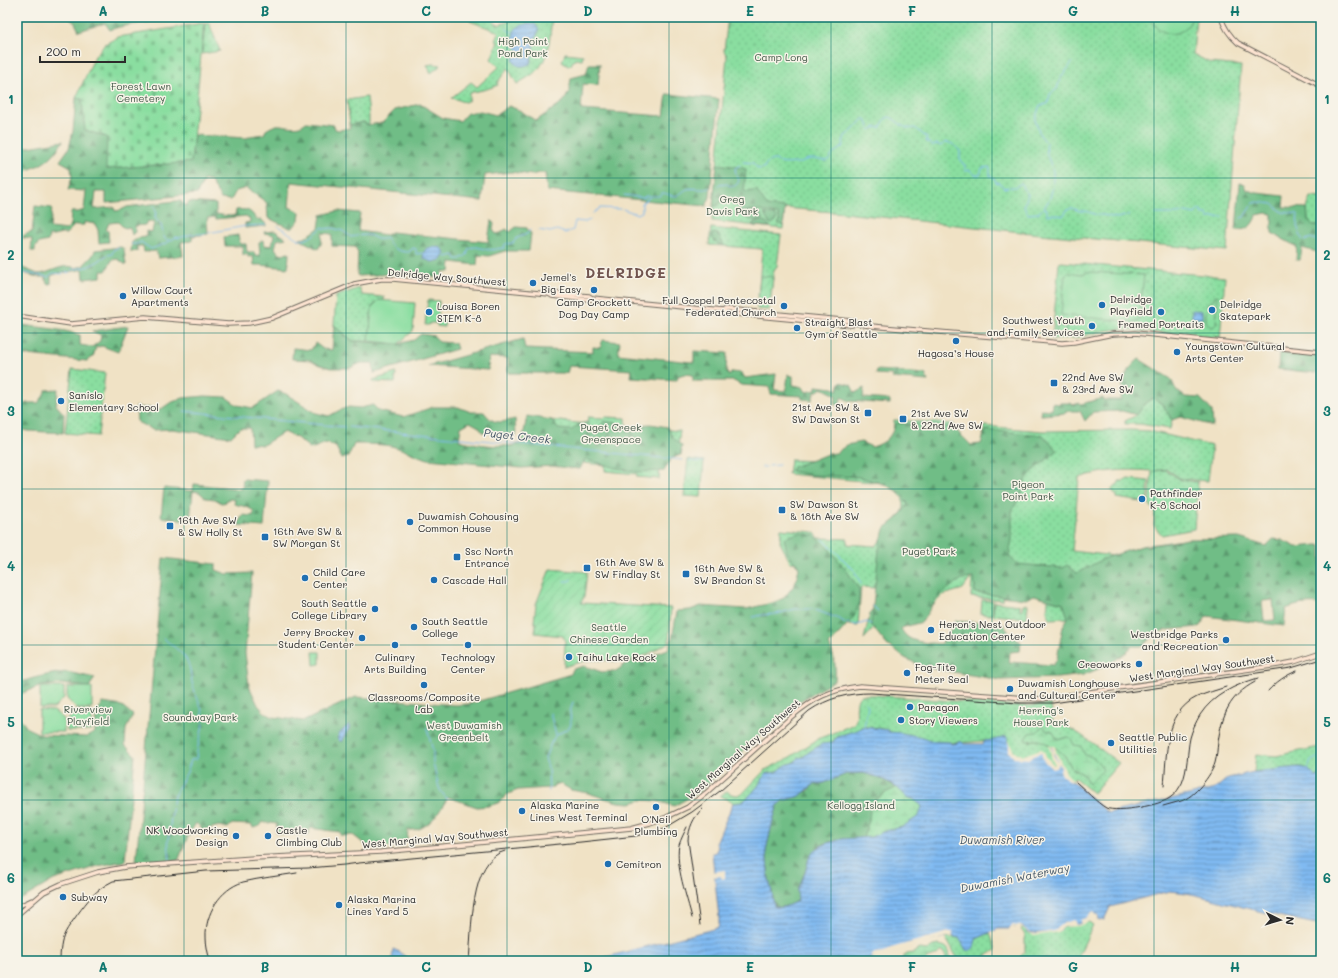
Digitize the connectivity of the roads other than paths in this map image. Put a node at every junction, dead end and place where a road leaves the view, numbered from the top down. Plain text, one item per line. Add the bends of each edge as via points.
1 (1221, 17) edge
2 (1321, 86) edge
3 (17, 316) edge
4 (1321, 352) edge
5 (1321, 653) edge
6 (35, 899) junction
7 (18, 906) edge
8 (17, 915) edge

1 - 2 main road via 1227,31 1238,43
3 - 4 main road, Delridge Way Southwest via 71,324 145,317 224,324 249,323 272,318 348,287 390,279 589,296 766,317 1062,343 1113,334 1135,334
5 - 6 main road, West Marginal Way Southwest via 1278,665 1041,699 851,688 813,700 697,800 678,812 650,823 612,830 381,852 125,867 83,876 44,892
6 - 7 main road, West Marginal Way Southwest
6 - 8 main road, West Marginal Way Southwest

